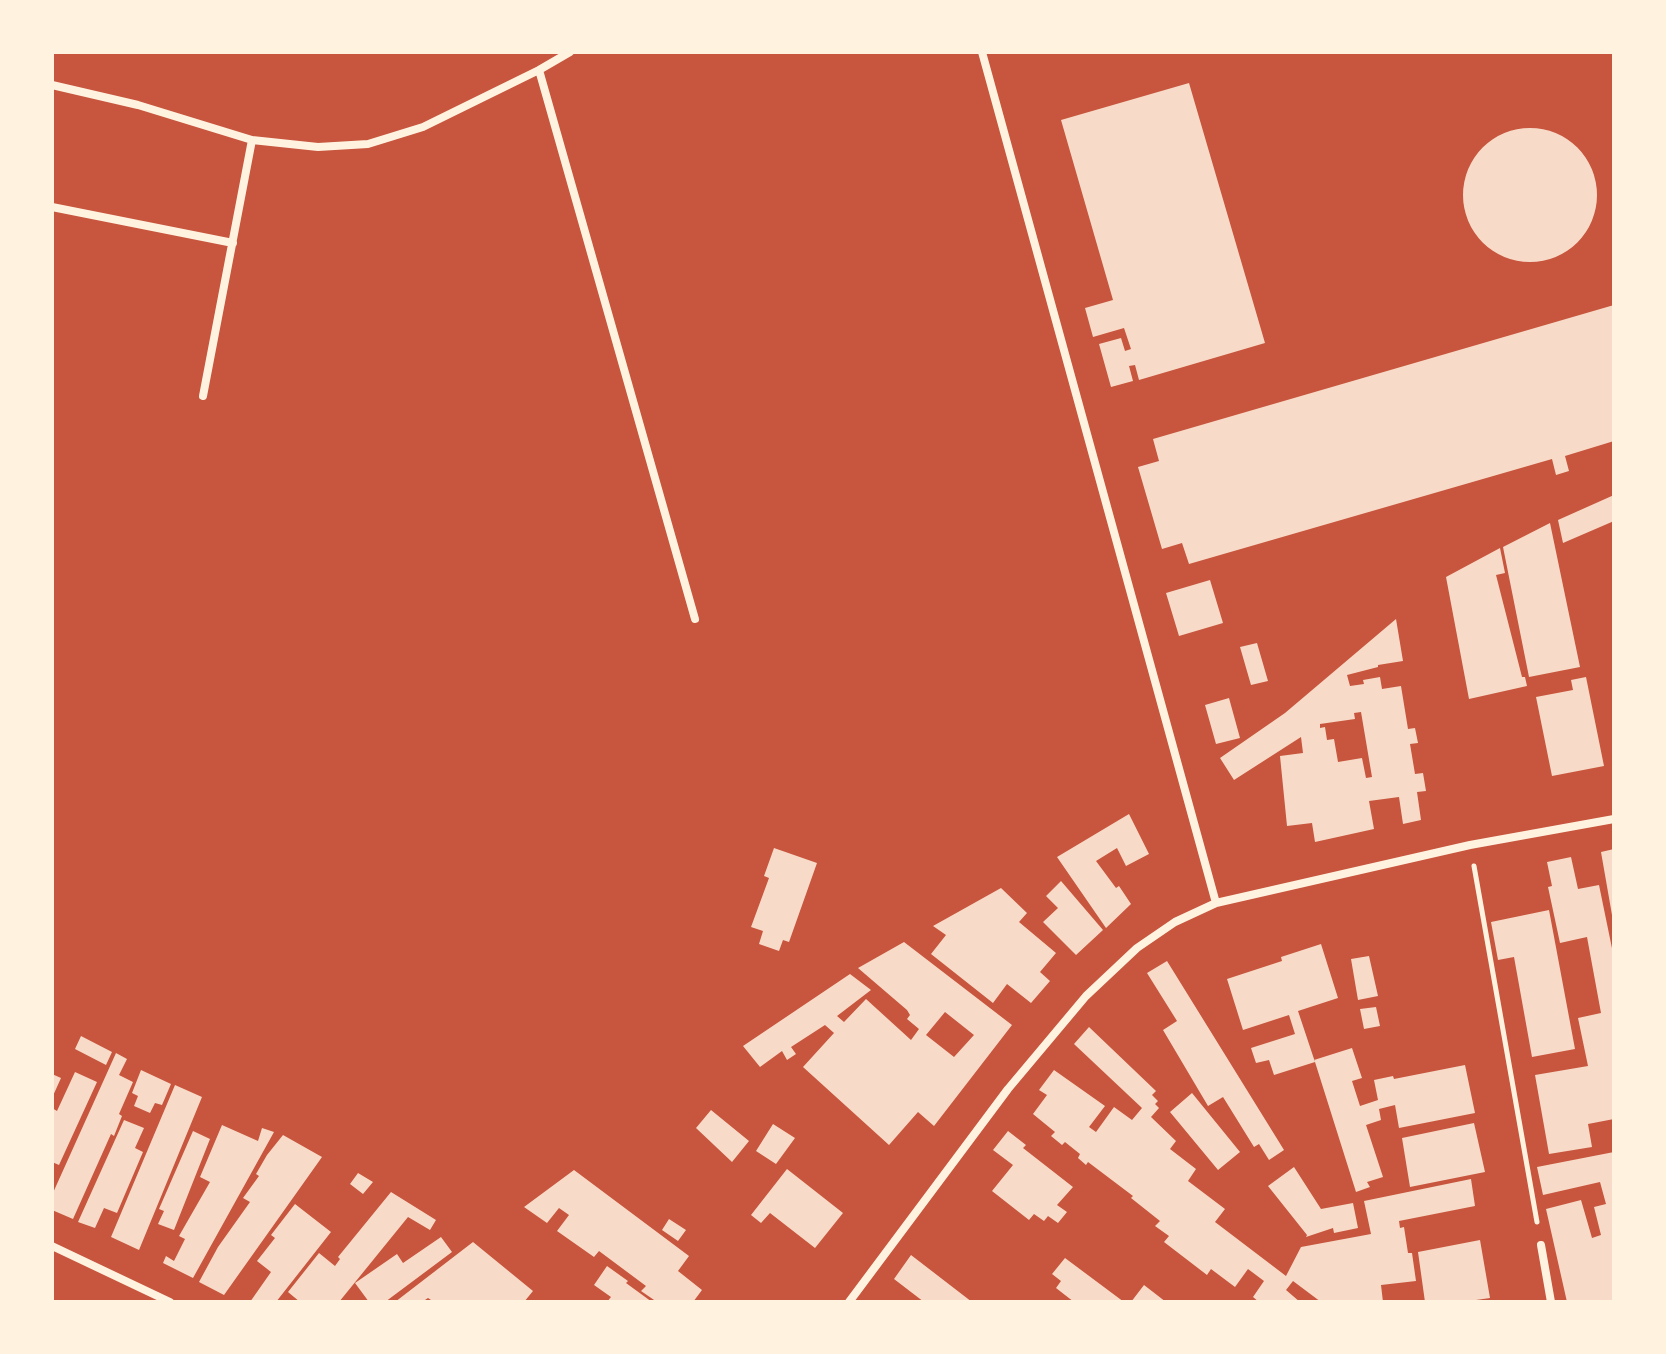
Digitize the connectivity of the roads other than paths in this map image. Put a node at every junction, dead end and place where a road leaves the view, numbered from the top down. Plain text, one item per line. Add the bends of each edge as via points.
1 (570, 52) edge
2 (982, 52) edge
3 (539, 70) junction
4 (52, 85) edge
5 (252, 140) junction
6 (52, 207) edge
7 (233, 243) junction
8 (203, 396) dead end
9 (695, 619) dead end
10 (1614, 819) edge
11 (1216, 903) junction
12 (1541, 1245) road end
13 (52, 1246) edge
14 (170, 1302) edge
15 (849, 1302) edge
16 (1551, 1302) edge

1 - 3 street
2 - 11 street
3 - 5 street via 423,127 368,144 318,147
3 - 9 street
4 - 5 street
5 - 7 street
6 - 7 street
7 - 8 street
10 - 11 street via 1470,845
11 - 15 street via 1137,948 1086,996 1008,1089
12 - 16 street
13 - 14 street

